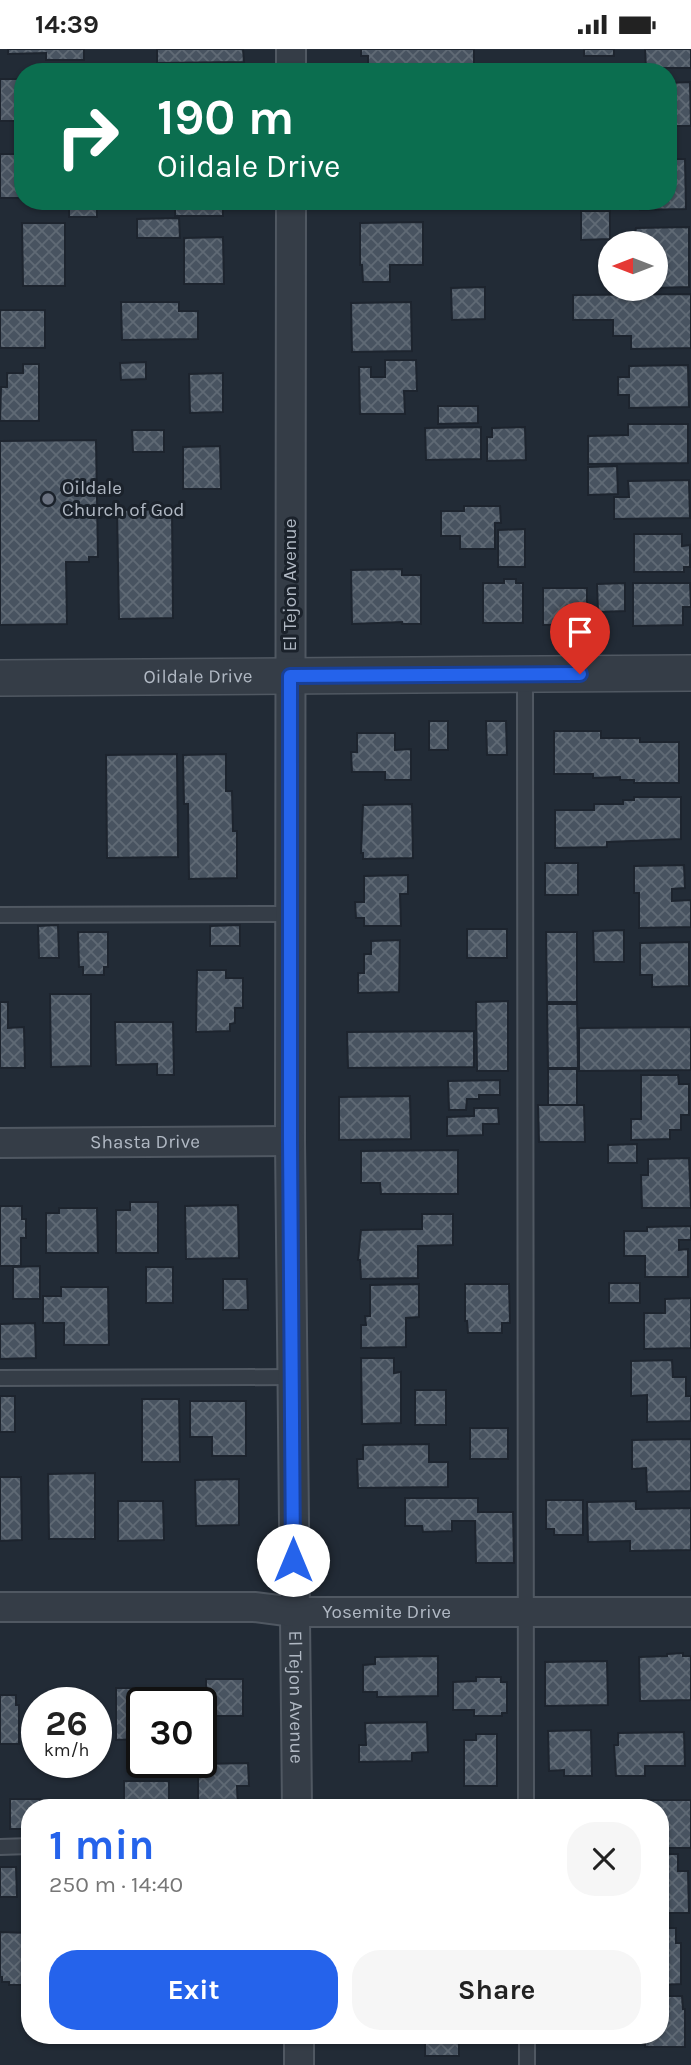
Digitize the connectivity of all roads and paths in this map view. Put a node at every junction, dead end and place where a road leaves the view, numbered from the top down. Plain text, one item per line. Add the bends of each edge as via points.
1 (291, 210) edge
2 (691, 673) edge
3 (525, 674) junction
4 (290, 676) junction
5 (0, 678) edge
6 (290, 914) junction
7 (0, 915) edge
8 (290, 1141) junction
9 (0, 1143) edge
10 (292, 1377) junction
11 (0, 1378) edge
12 (0, 1607) edge
13 (294, 1612) junction
14 (525, 1612) junction
15 (691, 1612) edge
16 (297, 1799) edge
17 (526, 1799) edge
18 (21, 1846) edge
19 (0, 1847) edge
20 (299, 2044) edge
21 (527, 2044) edge
22 (299, 2065) edge
23 (527, 2065) edge

1 - 4 street, El Tejon Avenue
2 - 3 street, Oildale Drive
3 - 4 street, Oildale Drive
3 - 14 lane
4 - 5 street, Oildale Drive
4 - 6 street, El Tejon Avenue
6 - 7 lane
6 - 8 street, El Tejon Avenue
8 - 9 street, Shasta Drive
8 - 10 street, El Tejon Avenue
10 - 11 lane
10 - 13 street, El Tejon Avenue
12 - 13 street, Yosemite Drive via 254,1607
13 - 14 street, Yosemite Drive
13 - 16 street, El Tejon Avenue
14 - 15 street, Yosemite Drive
14 - 17 lane
18 - 19 lane
20 - 22 street
21 - 23 lane

